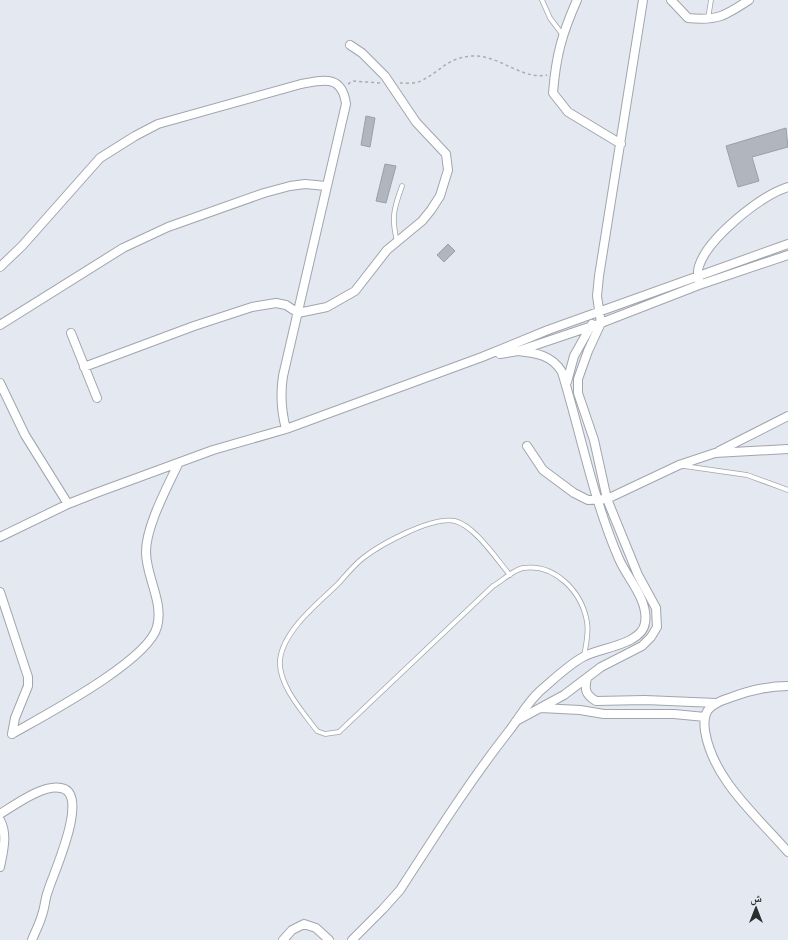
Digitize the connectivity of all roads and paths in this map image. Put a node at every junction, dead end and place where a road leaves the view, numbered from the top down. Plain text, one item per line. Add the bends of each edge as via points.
1 (542, 0) edge
2 (577, 0) edge
3 (643, 0) edge
4 (670, 0) edge
5 (711, 0) edge
6 (749, 0) edge
7 (708, 20) junction
8 (562, 34) junction
9 (350, 45) dead end
10 (554, 73) junction
11 (390, 84) junction
12 (341, 87) junction
13 (621, 144) junction
14 (326, 186) junction
15 (402, 186) dead end
16 (788, 187) edge
17 (397, 241) junction
18 (788, 244) edge
19 (788, 255) edge
20 (0, 267) edge
21 (699, 281) junction
22 (600, 312) junction
23 (298, 313) junction
24 (601, 322) junction
25 (0, 324) edge
26 (591, 325) junction
27 (71, 333) dead end
28 (518, 351) junction
29 (482, 357) junction
30 (84, 367) junction
31 (0, 383) edge
32 (566, 384) junction
33 (97, 398) dead end
34 (788, 416) edge
35 (286, 429) junction
36 (527, 446) dead end
37 (788, 448) edge
38 (715, 453) junction
39 (178, 464) junction
40 (679, 465) junction
41 (788, 490) edge
42 (603, 499) junction
43 (68, 504) junction
44 (0, 537) edge
45 (510, 575) junction
46 (0, 592) edge
47 (584, 656) junction
48 (587, 678) junction
49 (788, 686) edge
50 (716, 703) junction
51 (540, 708) junction
52 (705, 717) junction
53 (516, 720) junction
54 (0, 814) edge
55 (0, 820) edge
56 (788, 852) edge
57 (0, 867) edge
58 (32, 940) edge
59 (283, 940) edge
60 (329, 940) edge
61 (352, 940) edge

1 - 8 lane via 550,18
2 - 8 street
3 - 13 street
4 - 7 street via 688,18
5 - 7 lane
6 - 7 street via 728,14
8 - 10 street
9 - 11 street via 362,53
10 - 11 path via 541,76 528,74 499,60 474,56 452,60 420,82
10 - 13 street via 553,93 558,102 568,112
11 - 12 path via 353,81
11 - 17 street via 416,122 446,154 448,170 440,196 431,210 422,221
12 - 14 street via 345,111
12 - 20 street via 335,82 328,81 301,84 158,124 135,136 100,158 22,246
13 - 22 street via 598,283
14 - 23 street
14 - 25 street via 290,186 168,227 123,248
15 - 17 lane via 394,208 393,224
16 - 21 street via 753,207 719,237 702,260 698,271
17 - 23 street via 347,297 327,307
18 - 21 street
19 - 21 street
21 - 22 street
21 - 24 street
22 - 24 street
22 - 26 street
22 - 29 street
23 - 30 street via 286,305 276,303 252,307
23 - 35 street via 280,396
24 - 26 street
24 - 42 street via 588,350 577,387 594,440
26 - 28 street
26 - 32 street via 574,356
27 - 30 street
28 - 29 street
28 - 32 street via 535,353 554,360
29 - 35 street
30 - 33 street
31 - 43 street via 25,435
32 - 42 street via 577,430
34 - 38 street
35 - 39 street via 213,450
36 - 42 street via 543,470 588,500
37 - 38 street
38 - 40 street
39 - 43 street
39 - 46 street via 152,522 147,542 146,562 158,616 152,639 134,658 12,734 15,718 28,686 28,677
40 - 41 lane via 747,475
40 - 42 street
42 - 47 street via 619,560 642,603 646,619 645,626 635,637 620,645
42 - 48 street via 656,608 658,618 657,628 642,646 601,667
43 - 44 street
45 - 45 lane via 467,526 453,521 433,523 406,532 363,558 296,626 282,649 280,662 286,688 317,731 325,734 339,732 493,586
45 - 47 lane via 522,568 548,570 561,577 574,592 585,615 588,636
47 - 53 street via 534,697
48 - 50 street via 586,693 596,701
48 - 51 street
49 - 50 street via 752,689
50 - 52 street
51 - 52 street via 604,714 674,714
51 - 53 street
52 - 56 street via 706,738 716,764 748,808
53 - 61 street via 400,890
54 - 58 street via 33,795 52,788 64,789 70,793 72,799 68,836
55 - 57 street via 4,832 4,846
59 - 60 street via 292,930 304,924 316,928

